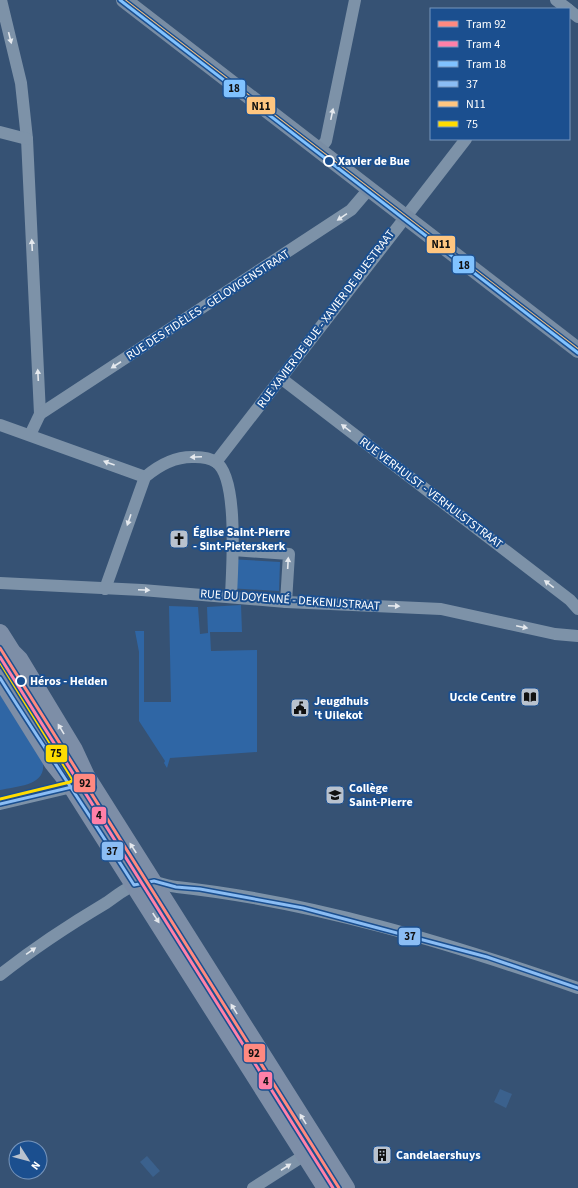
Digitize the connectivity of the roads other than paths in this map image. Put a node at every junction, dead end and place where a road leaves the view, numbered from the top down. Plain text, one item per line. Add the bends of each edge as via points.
1 (0, 0) edge
2 (124, 0) edge
3 (355, 0) edge
4 (0, 132) edge
5 (27, 139) junction
6 (465, 140) edge
7 (319, 150) junction
8 (369, 189) junction
9 (405, 217) junction
10 (578, 350) edge
11 (282, 379) junction
12 (40, 414) junction
13 (0, 425) edge
14 (30, 434) junction
15 (216, 462) junction
16 (146, 477) junction
17 (233, 550) junction
18 (0, 582) edge
19 (105, 589) junction
20 (231, 596) junction
21 (286, 602) junction
22 (578, 609) edge
23 (0, 633) edge
24 (578, 636) edge
25 (6, 656) edge
26 (0, 678) edge
27 (86, 776) junction
28 (72, 787) junction
29 (0, 804) edge
30 (154, 881) junction
31 (134, 885) junction
32 (0, 975) edge
33 (578, 988) edge
34 (312, 1150) junction
35 (253, 1188) edge
36 (326, 1188) edge
37 (346, 1188) edge

1 -> 5 street via 21,83
2 - 7 main road
7 -> 3 street via 326,141
4 - 5 street
12 -> 5 street
6 - 9 street, RUE XAVIER DE BUE - XAVIER DE BUESTRAAT
7 - 8 main road
8 - 9 main road
8 -> 12 street, RUE DES FIDÈLES - GELOVIGENSTRAAT via 352,210
9 - 10 main road
9 - 11 street, RUE XAVIER DE BUE - XAVIER DE BUESTRAAT
11 - 15 street, RUE XAVIER DE BUE - XAVIER DE BUESTRAAT
22 -> 11 street, RUE VERHULST - VERHULSTSTRAAT
12 - 14 street
13 - 14 street
16 -> 14 street
15 -> 16 street via 204,457 178,459 156,468
15 - 17 street via 224,472 228,485
16 -> 19 street
17 - 20 street
21 -> 17 street via 289,554
18 - 19 street, RUE DU DOYENNÉ - DEKENIJSTRAAT
19 -> 20 street, RUE DU DOYENNÉ - DEKENIJSTRAAT
20 - 21 street, RUE DU DOYENNÉ - DEKENIJSTRAAT
21 -> 24 street, RUE DU DOYENNÉ - DEKENIJSTRAAT via 441,609 555,634
23 - 25 main road
27 -> 25 main road via 74,750 19,659
26 - 28 main road via 53,763
27 - 28 street
30 -> 27 main road
28 - 29 street
28 - 31 main road
30 - 31 street
30 - 33 street via 303,908 487,957
34 -> 30 main road
32 -> 31 street via 64,929
31 -> 34 main road
35 -> 34 street
34 - 36 main road
34 - 37 main road

